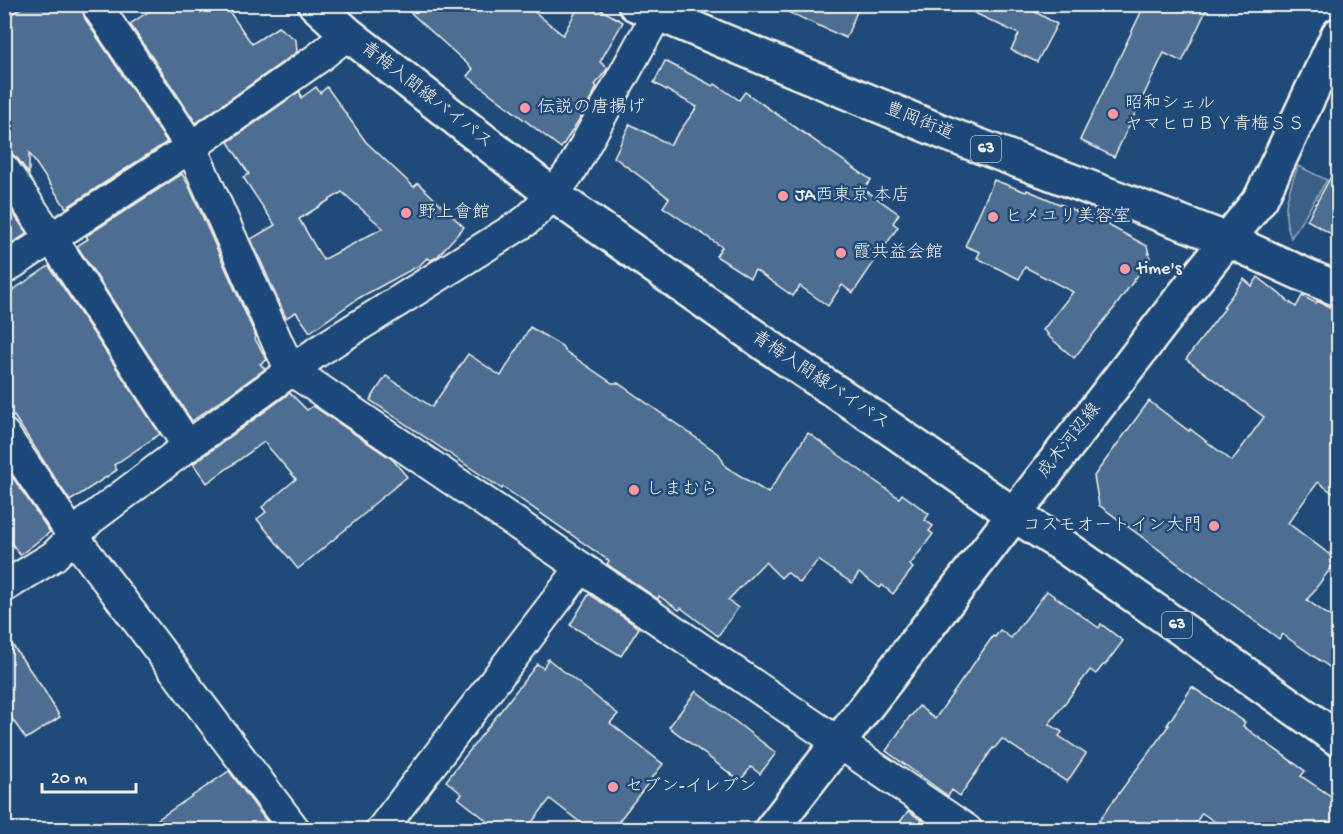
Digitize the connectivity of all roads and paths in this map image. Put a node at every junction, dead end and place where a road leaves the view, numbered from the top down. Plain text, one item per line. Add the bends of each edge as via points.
1 (98, 4) edge
2 (315, 4) edge
3 (646, 9) edge
4 (348, 34) junction
5 (1338, 35) edge
6 (191, 147) junction
7 (4, 169) edge
8 (553, 195) junction
9 (52, 238) junction
10 (1228, 240) junction
11 (4, 269) edge
12 (1338, 289) edge
13 (291, 370) junction
14 (4, 434) edge
15 (188, 446) junction
16 (1013, 514) junction
17 (74, 537) junction
18 (581, 568) junction
19 (4, 587) edge
20 (1338, 739) edge
21 (838, 742) junction
22 (295, 830) edge
23 (381, 830) edge
24 (771, 830) edge
25 (967, 830) edge

1 - 6 street
2 - 4 main road, 青梅入間線バイパス / 63
3 - 8 street via 580,156
3 - 10 main road, 豊岡街道 / 63 via 945,133
4 - 6 street
4 - 8 main road, 青梅入間線バイパス / 63
5 - 10 main road, 成木河辺線 via 1261,198
6 - 9 street
6 - 13 street
7 - 9 street
8 - 13 street via 526,221
8 - 16 main road, 青梅入間線バイパス / 63
9 - 11 street
9 - 15 street
10 - 12 main road, 豊岡街道 / 63
10 - 16 main road, 成木河辺線
13 - 15 street
13 - 18 street
14 - 17 street
15 - 17 street via 91,519
16 - 20 main road, 青梅入間線バイパス / 63
16 - 21 main road, 成木河辺線
17 - 19 street via 54,556
17 - 22 street
18 - 21 street
18 - 23 street
21 - 24 main road, 成木河辺線
21 - 25 street

